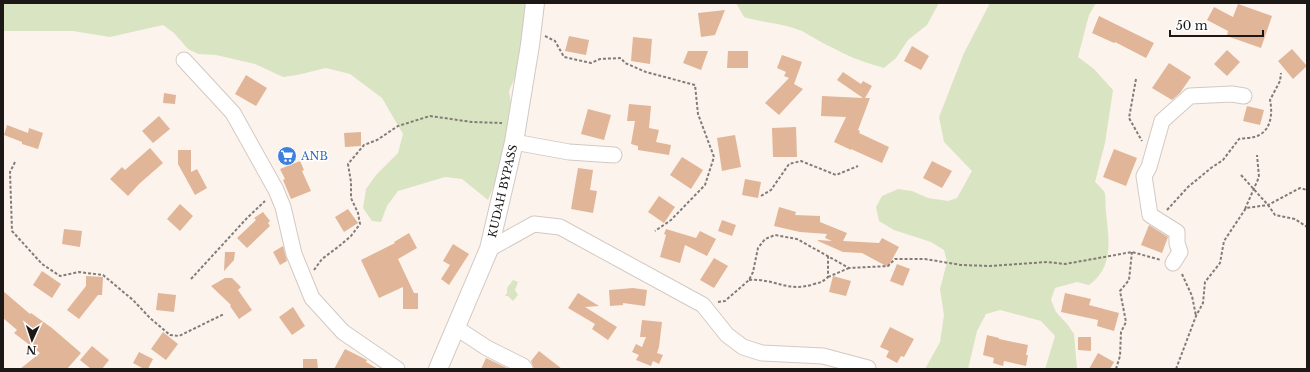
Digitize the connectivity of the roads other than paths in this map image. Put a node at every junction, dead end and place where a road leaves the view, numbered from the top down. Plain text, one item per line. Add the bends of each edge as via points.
1 (535, 3) edge
2 (184, 60) dead end
3 (1244, 96) dead end
4 (514, 142) junction
5 (614, 155) dead end
6 (489, 248) junction
7 (1173, 263) road end
8 (455, 328) junction
9 (868, 368) dead end
10 (397, 369) edge
11 (438, 369) edge
12 (525, 369) edge

1 - 4 street, KUDAH BYPASS
2 - 10 street via 234,113 276,190 283,207 294,254 312,298 343,332
3 - 7 street via 1190,96 1162,121 1144,176 1150,215 1177,232 1180,252
4 - 5 street via 569,152
4 - 6 street, KUDAH BYPASS
6 - 8 street, KUDAH BYPASS
6 - 9 street via 534,224 560,227 703,305 727,335 743,347 762,353 823,356
8 - 11 street, KUDAH BYPASS
8 - 12 street

